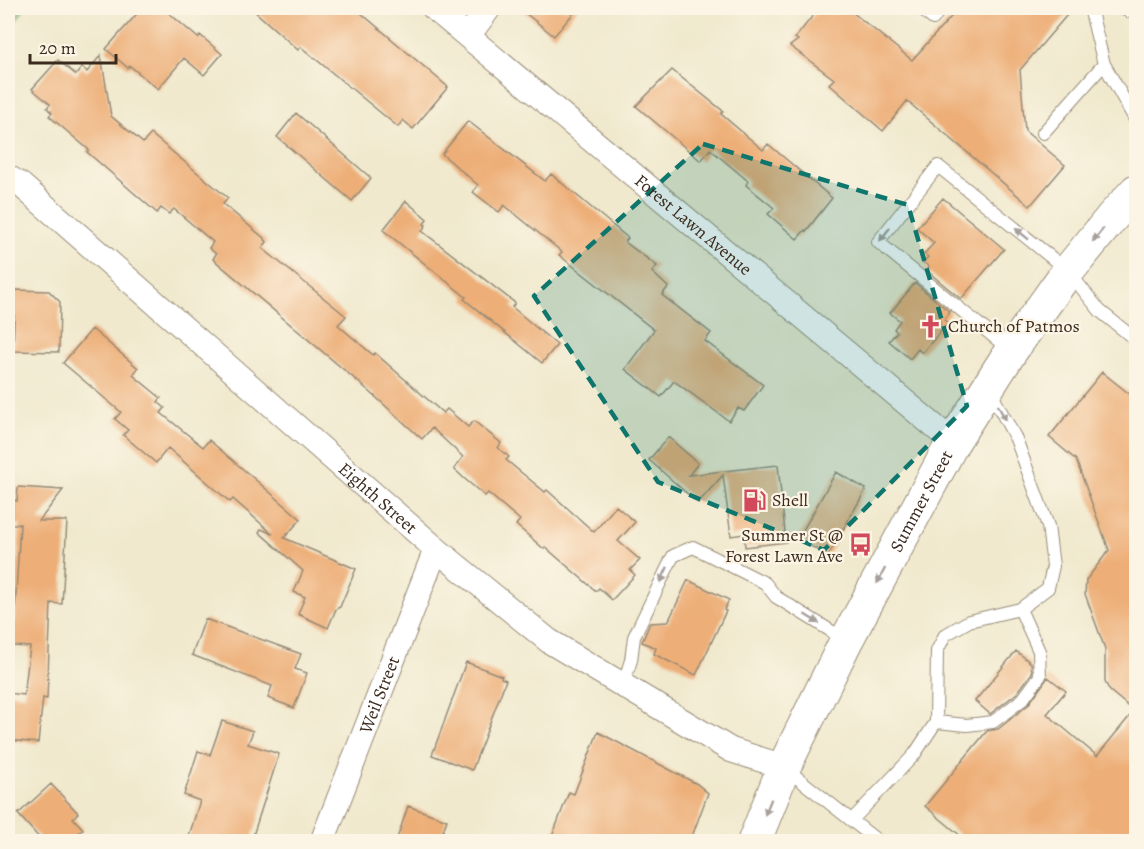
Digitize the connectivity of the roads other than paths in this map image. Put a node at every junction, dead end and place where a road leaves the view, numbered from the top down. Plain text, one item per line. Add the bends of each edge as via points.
1 (434, 8) edge
2 (489, 8) edge
3 (920, 8) edge
4 (941, 8) edge
5 (1090, 8) edge
6 (1120, 8) edge
7 (1137, 14) edge
8 (468, 36) junction
9 (1104, 64) junction
10 (1137, 121) edge
11 (1043, 133) dead end
12 (8, 177) edge
13 (1137, 191) edge
14 (1068, 272) junction
15 (1137, 340) edge
16 (1011, 351) junction
17 (988, 387) junction
18 (952, 442) junction
19 (436, 549) junction
20 (1020, 609) junction
21 (846, 641) junction
22 (623, 686) junction
23 (936, 722) junction
24 (784, 767) junction
25 (852, 820) junction
26 (322, 842) edge
27 (754, 842) edge
28 (879, 842) edge

1 - 8 street, Forest Lawn Avenue
2 - 8 street
3 - 4 lane via 933,19
5 - 9 lane
6 - 7 lane
8 - 18 street, Forest Lawn Avenue
9 - 10 lane
9 - 11 lane
12 - 19 street, Eighth Street
13 -> 14 main road, Summer Street
14 - 15 lane via 1100,311
14 - 16 main road, Summer Street
14 -> 16 lane via 938,166 878,242
16 - 17 main road, Summer Street
17 - 18 main road, Summer Street
17 -> 20 lane via 1016,439 1048,526 1053,566 1048,588
18 -> 21 main road, Summer Street
19 - 22 street, Eighth Street via 549,642
19 - 26 street, Weil Street
20 - 23 lane via 969,621 945,635 937,651
20 - 23 lane via 1039,651 1040,676 1023,699 993,722
21 - 22 lane via 777,597 765,583 693,547 673,556 634,637
21 - 24 main road, Summer Street
22 - 24 street, Eighth Street via 731,750
23 - 25 lane via 914,755
24 - 25 lane
24 -> 27 main road, Summer Street
25 - 28 lane

